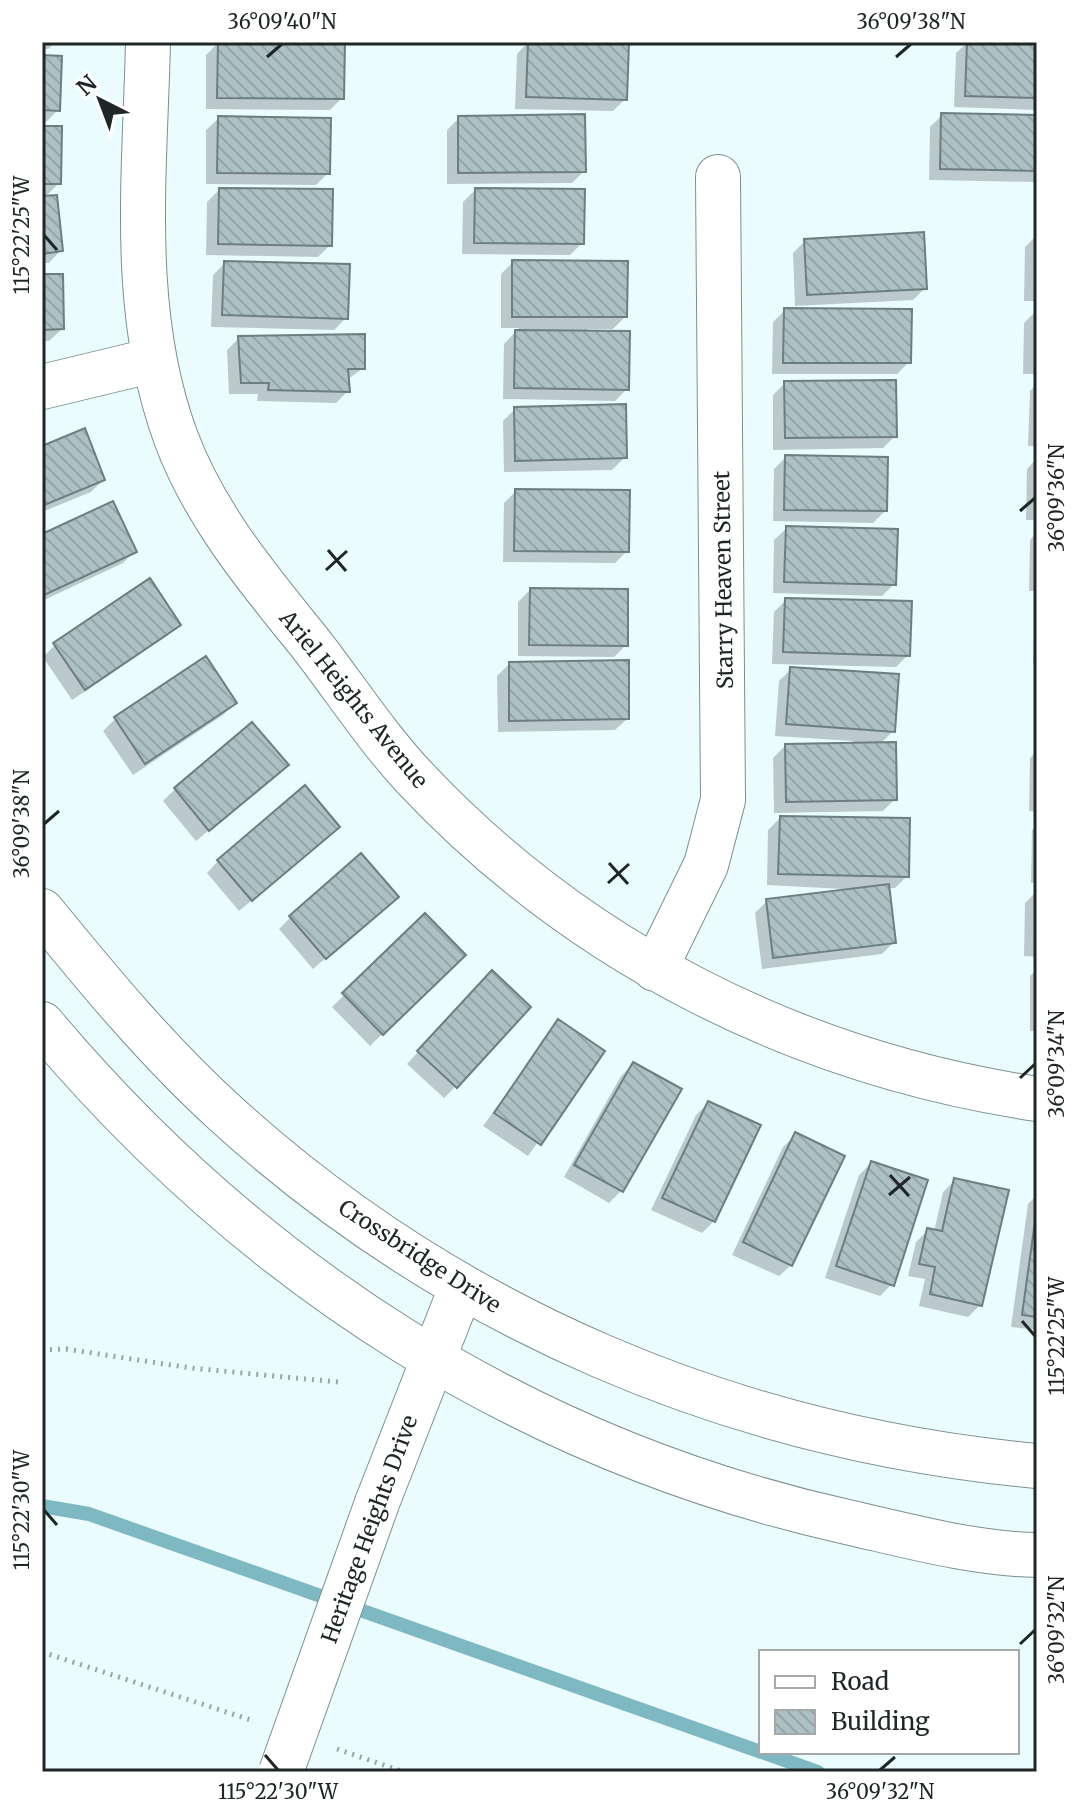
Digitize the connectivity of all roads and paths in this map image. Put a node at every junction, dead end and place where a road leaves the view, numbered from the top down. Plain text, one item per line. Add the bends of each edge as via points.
1 (148, 42) edge
2 (718, 177) dead end
3 (154, 360) junction
4 (42, 387) edge
5 (42, 911) edge
6 (655, 969) junction
7 (42, 1024) edge
8 (1037, 1099) edge
9 (461, 1288) junction
10 (42, 1350) edge
11 (431, 1360) junction
12 (338, 1382) dead end
13 (1037, 1466) edge
14 (1037, 1555) edge
15 (42, 1652) edge
16 (253, 1721) dead end
17 (328, 1746) dead end
18 (281, 1772) edge
19 (404, 1772) edge

1 - 3 street, Ariel Heights Avenue via 142,285
2 - 6 street, Starry Heaven Street via 726,764 723,800 706,865
3 - 4 street
3 - 6 street, Ariel Heights Avenue via 177,440 215,515 260,584 360,713 413,776 534,888
5 - 9 street, Crossbridge Drive via 126,1012 222,1111 341,1207
6 - 8 street, Ariel Heights Avenue via 745,1016 821,1047 974,1090
7 - 11 street via 119,1112 216,1202 316,1284
9 - 11 street, Heritage Heights Drive
9 - 13 street, Crossbridge Drive via 636,1371 761,1415 889,1445
10 - 12 path
11 - 14 street via 524,1411 686,1479 876,1529
11 - 18 street, Heritage Heights Drive, bridge
15 - 16 path
17 - 19 path

